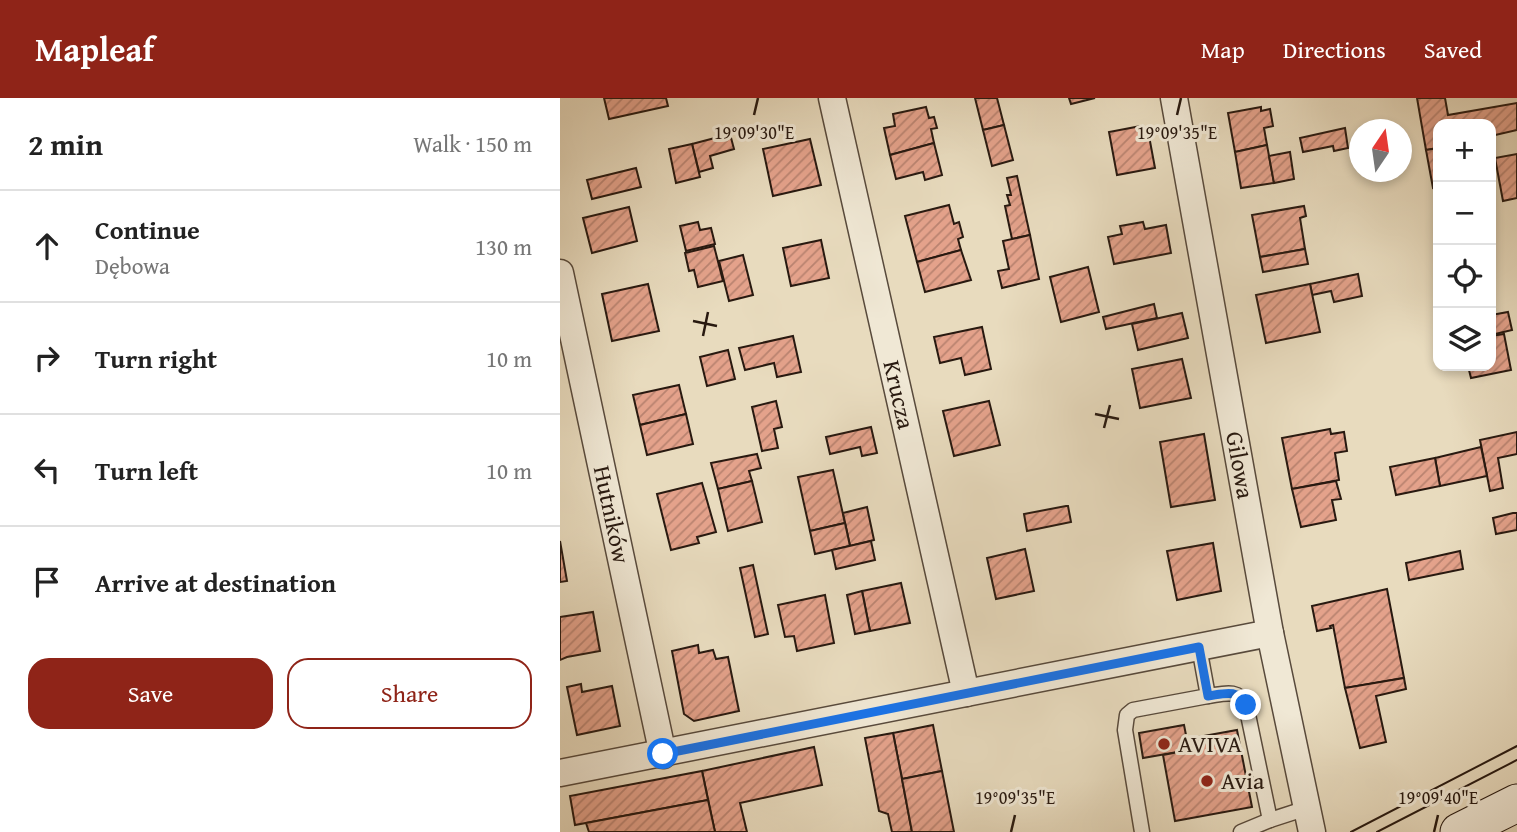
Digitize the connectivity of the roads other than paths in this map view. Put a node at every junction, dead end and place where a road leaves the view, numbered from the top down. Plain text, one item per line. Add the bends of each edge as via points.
1 (832, 98) edge
2 (1174, 98) edge
3 (560, 273) edge
4 (1270, 633) junction
5 (1199, 647) junction
6 (966, 693) junction
7 (1208, 696) junction
8 (663, 754) junction
9 (560, 773) edge
10 (1517, 803) edge
11 (1270, 820) junction
12 (1309, 820) edge
13 (1142, 832) edge
14 (1241, 832) edge
15 (1459, 832) edge

1 - 6 street, Krucza
2 - 4 street, Gilowa
3 - 8 street, Hutników
4 - 5 street
4 - 12 street, Gilowa
5 - 6 street
5 - 7 lane
6 - 8 street
7 - 11 lane via 1233,693 1244,699
7 - 13 lane via 1127,715 1125,730
8 - 9 street
10 - 15 street
11 - 12 lane
11 - 14 lane

